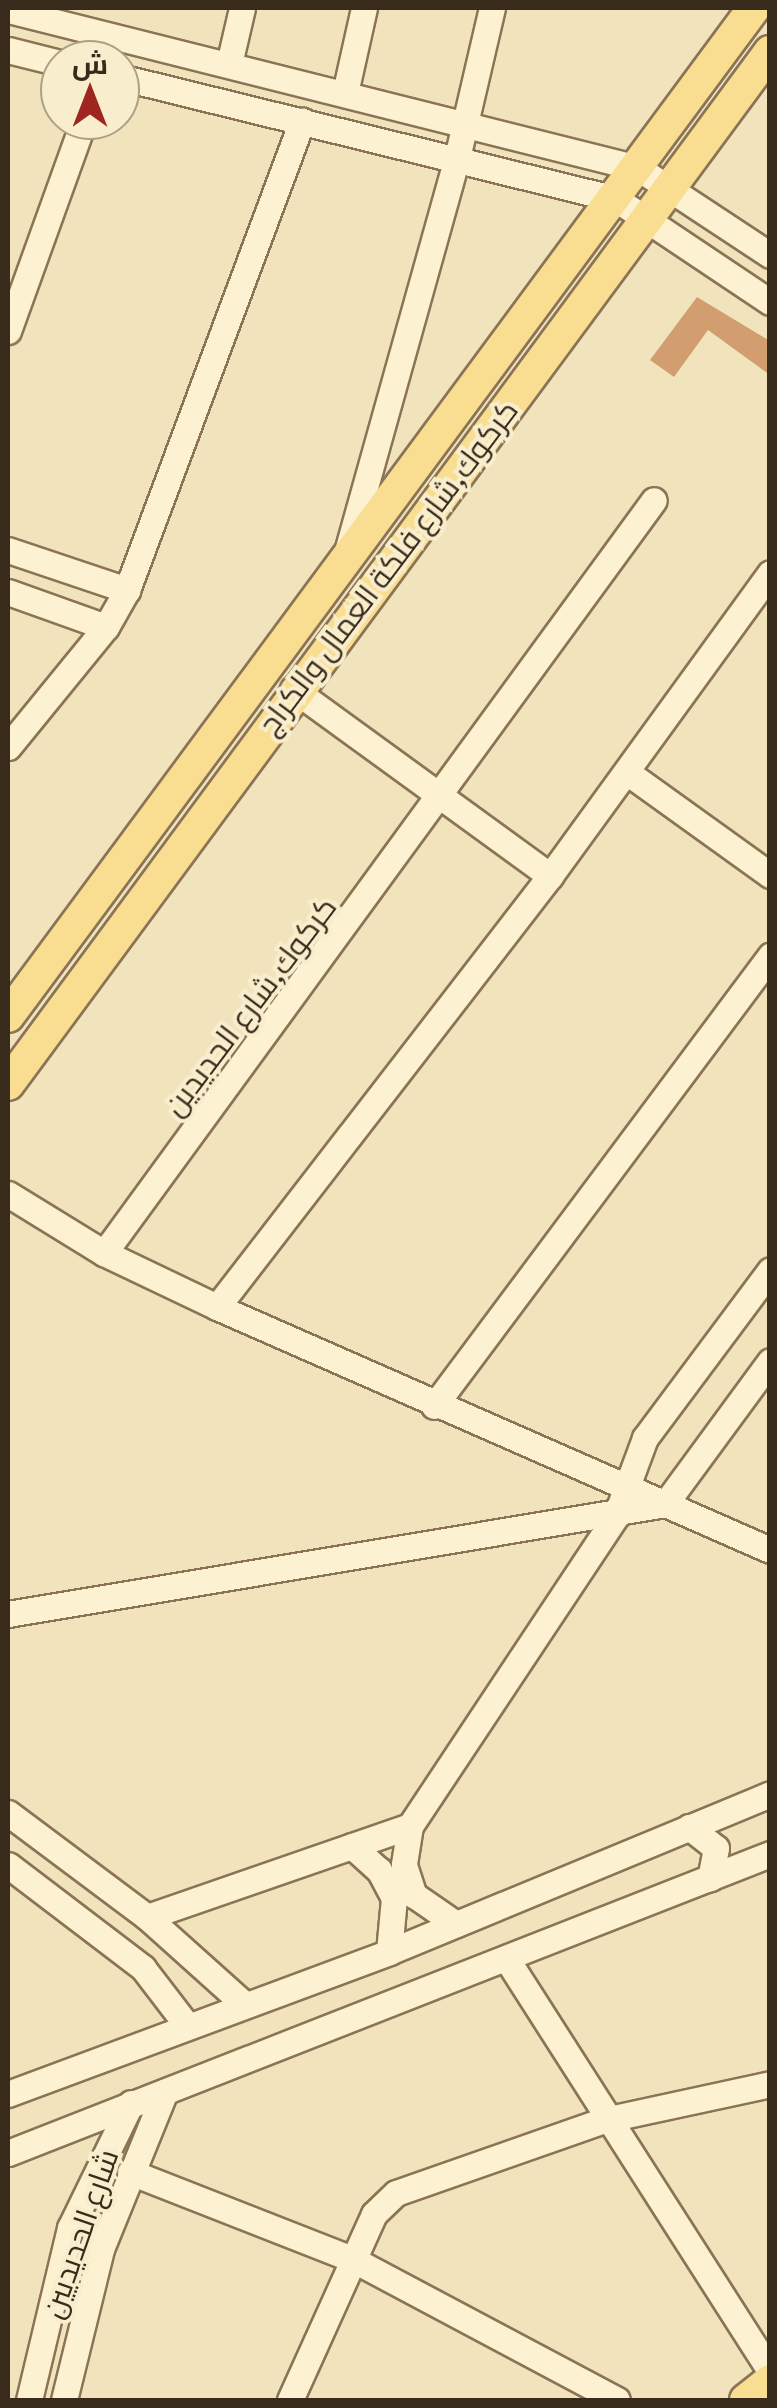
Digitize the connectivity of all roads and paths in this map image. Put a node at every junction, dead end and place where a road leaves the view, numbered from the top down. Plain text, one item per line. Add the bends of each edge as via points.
1 (242, 8) edge
2 (364, 8) edge
3 (492, 8) edge
4 (754, 8) edge
5 (8, 10) edge
6 (8, 50) edge
7 (770, 52) edge
8 (40, 58) edge
9 (228, 64) junction
10 (140, 82) edge
11 (345, 93) junction
12 (302, 121) junction
13 (466, 123) junction
14 (77, 140) edge
15 (457, 158) junction
16 (638, 168) junction
17 (671, 187) junction
18 (616, 199) junction
19 (649, 218) junction
20 (770, 255) edge
21 (770, 302) edge
22 (8, 331) edge
23 (654, 500) dead end
24 (8, 550) edge
25 (342, 570) junction
26 (770, 574) edge
27 (126, 590) junction
28 (8, 592) edge
29 (106, 628) junction
30 (293, 690) junction
31 (8, 747) edge
32 (628, 772) junction
33 (443, 796) junction
34 (770, 875) edge
35 (550, 876) junction
36 (770, 956) edge
37 (8, 1016) edge
38 (8, 1084) edge
39 (8, 1194) edge
40 (104, 1253) junction
41 (770, 1270) edge
42 (217, 1307) junction
43 (770, 1361) edge
44 (434, 1406) junction
45 (626, 1487) junction
46 (666, 1504) junction
47 (616, 1516) junction
48 (770, 1550) edge
49 (8, 1614) edge
50 (770, 1794) edge
51 (8, 1812) edge
52 (410, 1826) junction
53 (690, 1827) junction
54 (352, 1846) junction
55 (770, 1854) edge
56 (8, 1865) edge
57 (710, 1878) junction
58 (148, 1916) junction
59 (456, 1924) junction
60 (389, 1952) junction
61 (508, 1961) junction
62 (243, 2002) junction
63 (186, 2024) junction
64 (770, 2084) edge
65 (165, 2091) junction
66 (8, 2094) edge
67 (131, 2102) junction
68 (604, 2120) junction
69 (8, 2153) edge
70 (130, 2172) junction
71 (352, 2259) junction
72 (34, 2367) junction
73 (770, 2370) edge
74 (8, 2378) edge
75 (770, 2381) edge
76 (28, 2400) edge
77 (64, 2400) edge
78 (290, 2400) edge
79 (617, 2400) edge
80 (746, 2400) edge

1 - 9 street
2 - 11 street
3 - 13 street
4 - 16 main road, كركوك,شارع فلكة العمال والكراج
5 - 9 street
6 - 8 street
7 - 17 main road, كركوك,شارع فلكة العمال والكراج
9 - 11 street
10 - 12 street
11 - 13 street
12 - 15 street
12 - 27 street
13 - 15 street
13 - 16 street
14 - 22 street
15 - 18 street
15 - 25 street
16 - 17 street
16 - 18 main road, كركوك,شارع فلكة العمال والكراج
17 - 19 main road, كركوك,شارع فلكة العمال والكراج
17 - 20 street
18 - 19 street
18 - 25 main road, كركوك,شارع فلكة العمال والكراج
19 - 21 street
19 - 30 main road, كركوك,شارع فلكة العمال والكراج
23 - 33 street, كركوك,شارع الحديدين
24 - 27 street
25 - 37 main road, كركوك,شارع فلكة العمال والكراج
26 - 32 street
27 - 29 street
28 - 29 street
29 - 31 street
30 - 33 street
30 - 38 main road, كركوك,شارع فلكة العمال والكراج
32 - 34 street
32 - 35 street
33 - 35 street
33 - 40 street, كركوك,شارع الحديدين
35 - 42 street
36 - 44 street
39 - 40 street
40 - 42 street
41 - 45 street via 645,1438
42 - 44 street
43 - 46 street
44 - 45 street
45 - 46 street
45 - 47 street
46 - 47 street
46 - 48 street
47 - 49 street
47 - 52 street
50 - 53 street
51 - 58 street
52 - 54 street
52 - 59 street via 404,1865 414,1896
53 - 57 street via 716,1848
53 - 59 street
54 - 58 street
54 - 60 street via 379,1870 394,1898
55 - 57 street
56 - 63 street via 142,1968
57 - 61 street
58 - 62 street
59 - 60 street
60 - 62 street
61 - 65 street
61 - 68 street
62 - 63 street
63 - 66 street
64 - 68 street
65 - 67 street
65 - 70 street, شارع الحديديين
67 - 69 street
67 - 72 street, شارع الحديديين via 74,2215
68 - 71 street via 396,2193 374,2214
68 - 73 street
70 - 71 street
70 - 77 street, شارع الحديديين via 86,2297
71 - 78 street
71 - 79 street
72 - 74 street
72 - 76 street, شارع الحديديين
75 - 80 main road

